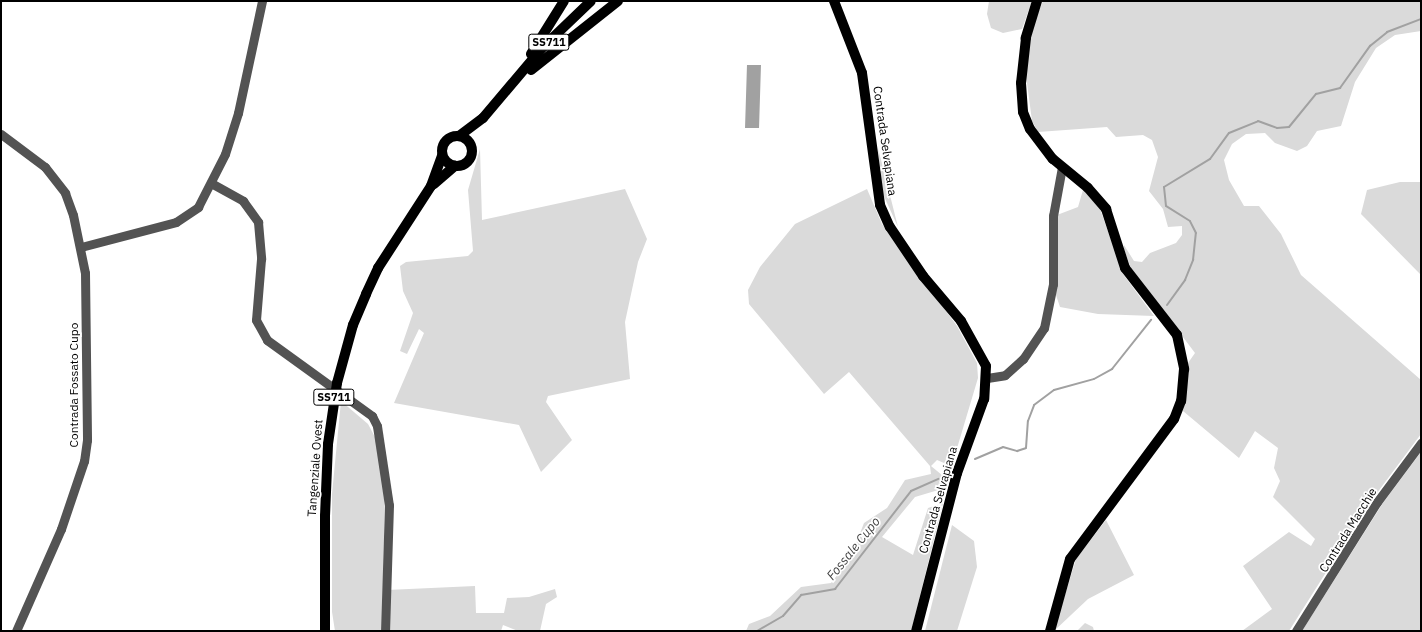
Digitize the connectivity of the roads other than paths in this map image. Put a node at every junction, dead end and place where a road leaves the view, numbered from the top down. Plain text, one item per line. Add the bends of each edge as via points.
1 (262, 1) edge
2 (564, 1) edge
3 (591, 1) edge
4 (618, 1) edge
5 (834, 1) edge
6 (1037, 1) edge
7 (511, 86) junction
8 (483, 118) junction
9 (1, 134) edge
10 (459, 136) junction
11 (472, 146) junction
12 (442, 155) junction
13 (455, 166) junction
14 (1062, 167) junction
15 (211, 183) junction
16 (431, 186) junction
17 (81, 247) junction
18 (987, 378) junction
19 (1421, 443) edge
20 (16, 631) edge
21 (325, 631) edge
22 (385, 631) edge
23 (916, 631) edge
24 (1050, 631) edge
25 (1296, 631) edge

1 - 15 street via 238,113
2 - 7 main road
3 - 7 main road, SS711 via 543,47
4 - 7 main road
5 - 18 main road, Contrada Selvapiana via 862,73 880,204 890,227 923,276 961,321 982,356
6 - 14 main road via 1024,53 1021,83 1023,112 1038,142
7 - 8 main road, SS711
8 - 10 main road, SS711
8 - 11 main road, SS711
9 - 17 street, Contrada Fossato Cupo via 45,167 64,193
10 - 11 main road
10 - 12 main road via 446,141
11 - 13 main road via 470,159
12 - 13 main road
12 - 16 main road, Tangenziale Ovest / SS711
13 - 16 main road, Tangenziale Ovest / SS711
14 - 18 street via 1054,216 1053,284 1044,328 1023,359 1005,375
14 - 24 main road via 1088,188 1106,209 1125,268 1177,335 1184,369 1181,401 1174,419 1070,560
15 - 17 street via 198,207 176,222
15 - 22 street via 243,201 258,222 261,259 256,320 260,330 267,340 321,382 372,416 382,446 389,505
16 - 21 main road, Tangenziale Ovest / SS711 via 375,274 353,325 336,383 328,444 324,516
17 - 20 street, Contrada Fossato Cupo via 87,357 84,461 61,529
18 - 23 main road, Contrada Selvapiana via 984,399 957,473
19 - 25 street, Contrada Macchie via 1377,502

